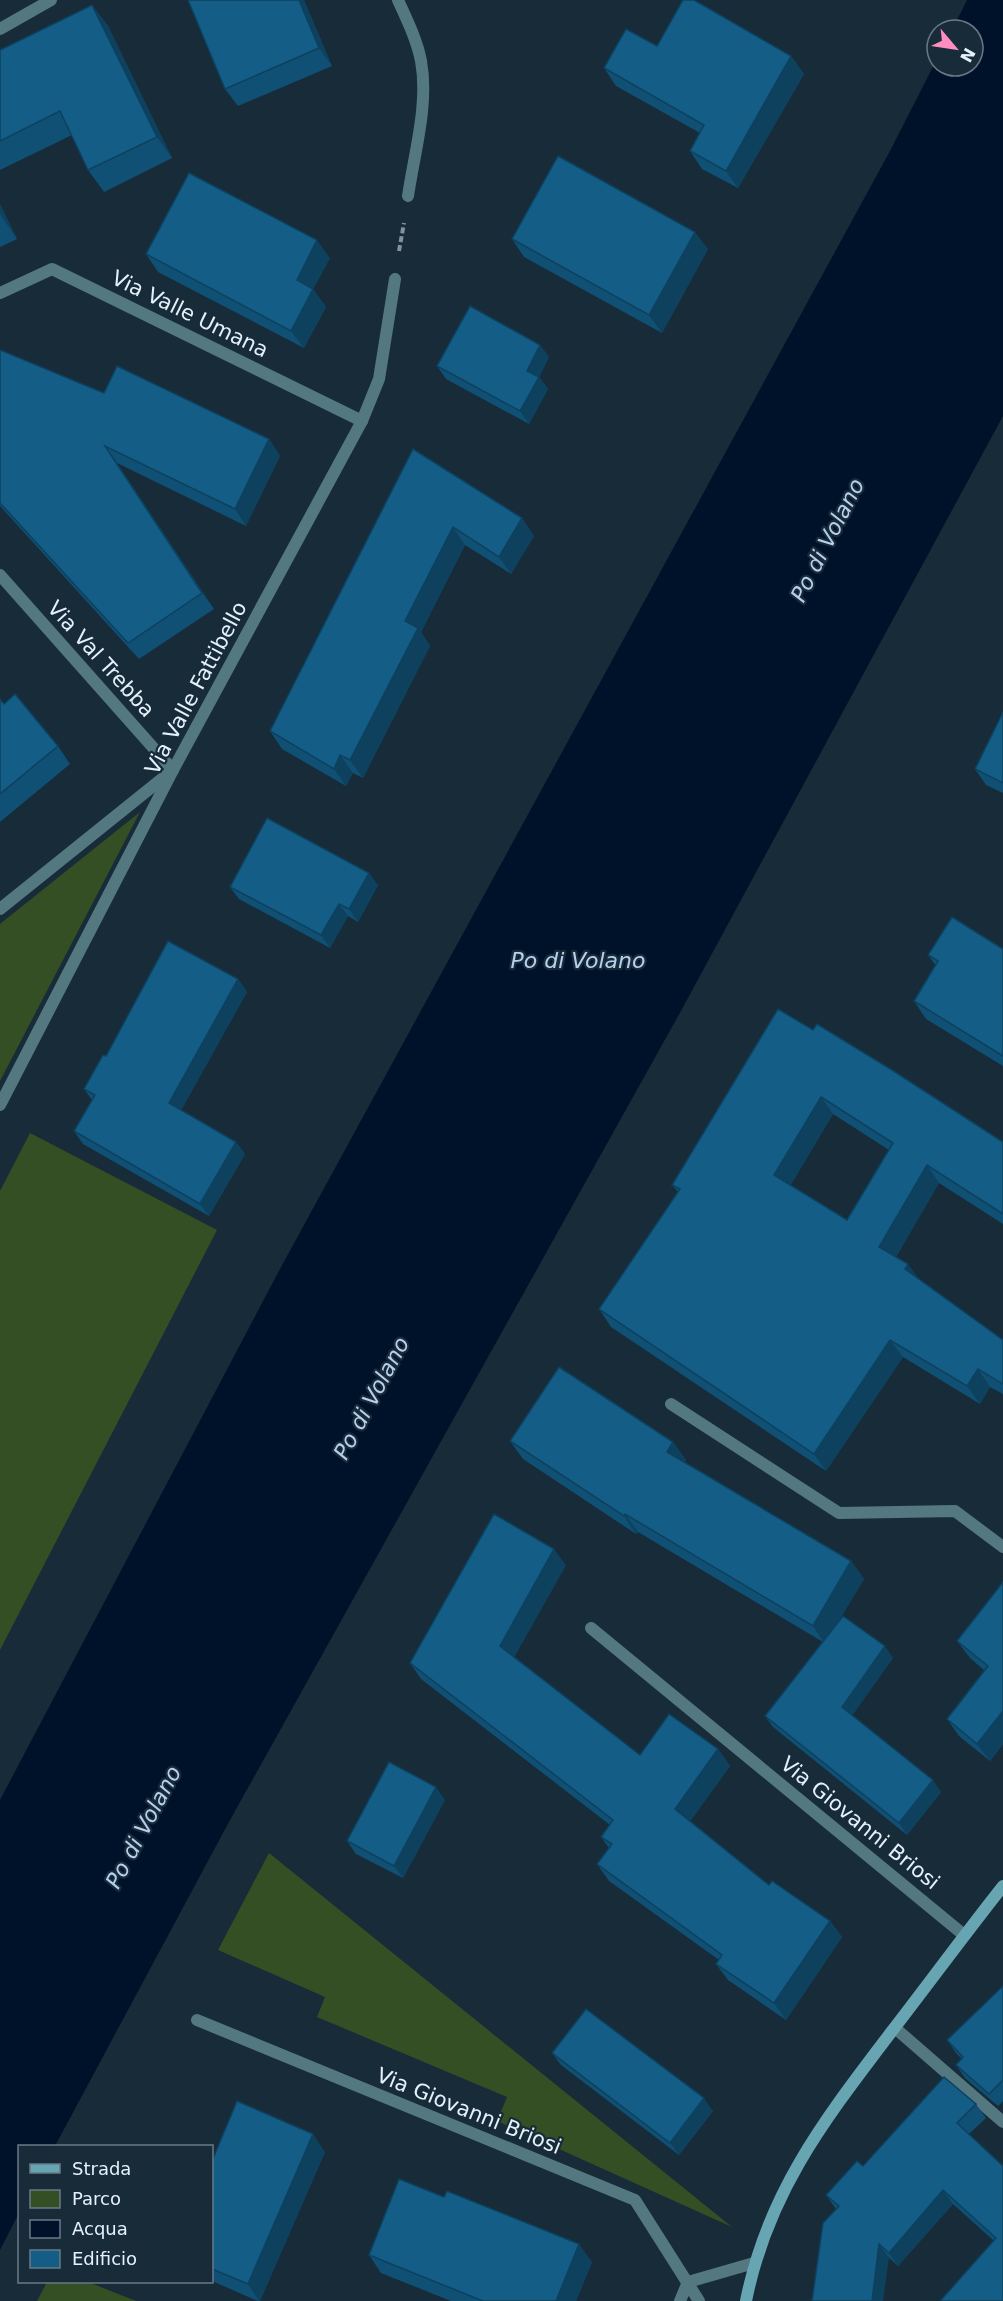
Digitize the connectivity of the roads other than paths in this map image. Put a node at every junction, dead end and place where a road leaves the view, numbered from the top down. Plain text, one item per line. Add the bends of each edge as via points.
1 (51, 0) edge
2 (398, 0) edge
3 (0, 28) edge
4 (408, 196) road end
5 (395, 279) road end
6 (0, 294) edge
7 (363, 421) junction
8 (0, 575) edge
9 (173, 770) junction
10 (0, 909) edge
11 (0, 1105) edge
12 (671, 1404) dead end
13 (1003, 1547) edge
14 (591, 1628) dead end
15 (1003, 1886) edge
16 (964, 1935) junction
17 (197, 2020) dead end
18 (895, 2028) junction
19 (1003, 2122) edge
20 (754, 2263) junction
21 (688, 2282) junction
22 (680, 2301) edge
23 (699, 2301) edge
24 (746, 2301) edge

1 - 3 street
2 - 4 street via 421,62 421,110
5 - 7 street, Via Valle Fattibello via 379,379
6 - 7 street, Via Valle Umana via 52,268
7 - 9 street, Via Valle Fattibello
8 - 9 street, Via Val Trebba
9 - 10 street
9 - 11 street, Via Valle Fattibello
12 - 13 street via 839,1513 955,1511
14 - 16 street, Via Giovanni Briosi
15 - 16 street
16 - 18 street
17 - 21 street, Via Giovanni Briosi via 635,2200
18 - 19 street
18 - 20 street via 822,2124 781,2194
20 - 21 street
20 - 24 street
21 - 22 street
21 - 23 street, Via Giovanni Briosi

